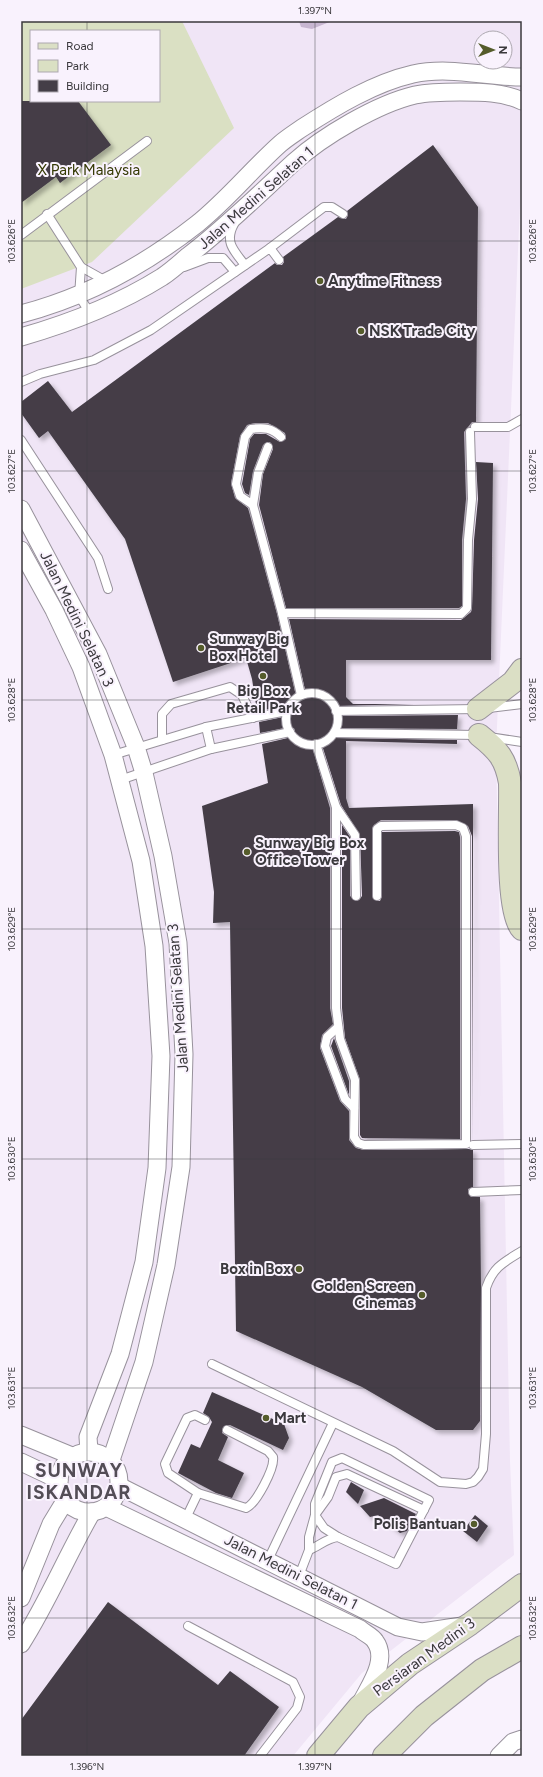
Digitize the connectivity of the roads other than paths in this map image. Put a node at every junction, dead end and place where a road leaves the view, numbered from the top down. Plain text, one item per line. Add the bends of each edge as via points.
1 (522, 77) edge
2 (522, 101) edge
3 (146, 141) dead end
4 (244, 210) junction
5 (47, 214) junction
6 (343, 214) dead end
7 (21, 235) edge
8 (270, 248) junction
9 (278, 260) dead end
10 (245, 265) junction
11 (81, 267) junction
12 (235, 272) junction
13 (163, 276) junction
14 (108, 283) junction
15 (79, 296) junction
16 (90, 313) junction
17 (21, 314) edge
18 (21, 337) edge
19 (21, 382) edge
20 (522, 419) edge
21 (282, 437) dead end
22 (21, 440) edge
23 (268, 447) dead end
24 (253, 505) junction
25 (21, 509) edge
26 (22, 555) edge
27 (108, 589) dead end
28 (282, 613) junction
29 (522, 670) edge
30 (301, 695) junction
31 (522, 704) edge
32 (478, 709) junction
33 (336, 711) junction
34 (287, 712) junction
35 (252, 718) junction
36 (206, 727) junction
37 (290, 732) junction
38 (334, 733) junction
39 (479, 735) junction
40 (162, 740) junction
41 (522, 742) edge
42 (316, 744) junction
43 (136, 747) junction
44 (211, 749) junction
45 (114, 755) junction
46 (144, 772) junction
47 (120, 780) junction
48 (336, 807) junction
49 (356, 896) dead end
50 (377, 896) dead end
51 (522, 929) edge
52 (338, 1027) junction
53 (354, 1108) junction
54 (522, 1144) edge
55 (472, 1145) dead end
56 (522, 1190) edge
57 (472, 1192) dead end
58 (522, 1251) edge
59 (212, 1364) dead end
60 (205, 1420) dead end
61 (333, 1423) junction
62 (226, 1430) dead end
63 (21, 1435) edge
64 (89, 1451) junction
65 (72, 1456) junction
66 (110, 1460) junction
67 (21, 1462) edge
68 (58, 1480) junction
69 (119, 1486) junction
70 (198, 1492) junction
71 (65, 1501) junction
72 (99, 1510) junction
73 (424, 1510) junction
74 (316, 1515) junction
75 (186, 1518) junction
76 (338, 1537) junction
77 (309, 1550) junction
78 (268, 1560) junction
79 (299, 1576) junction
80 (522, 1584) edge
81 (21, 1598) edge
82 (470, 1624) junction
83 (188, 1626) dead end
84 (21, 1644) edge
85 (522, 1647) edge
86 (359, 1707) junction
87 (522, 1739) edge
88 (260, 1756) edge
89 (318, 1756) edge
90 (384, 1756) edge
91 (500, 1756) edge

1 - 14 street, Jalan Medini Selatan 1 via 442,71 414,74 372,89 323,115 281,143 198,223
2 - 4 street, Jalan Medini Selatan 1 via 511,96 444,92 415,95 385,105 337,131 295,160
3 - 5 lane
4 - 10 lane via 230,233 230,245
4 - 13 street, Jalan Medini Selatan 1
5 - 7 lane
5 - 11 lane
6 - 8 lane via 332,207 324,207
8 - 9 lane
8 - 10 lane
10 - 12 lane
11 - 14 lane
11 - 15 lane
12 - 13 lane via 223,258 208,258
12 - 19 lane via 151,330 94,360 40,374
13 - 16 street, Jalan Medini Selatan 1
14 - 15 street, Jalan Medini Selatan 1
15 - 16 lane
15 - 17 street, Jalan Medini Selatan 1
16 - 18 street, Jalan Medini Selatan 1
20 - 28 lane via 508,427 473,430 467,604 464,611 457,614
21 - 24 lane via 273,430 261,428 251,429 245,437 236,484 240,496
22 - 27 lane via 98,558
23 - 24 lane via 258,473
24 - 28 lane
25 - 43 street, Jalan Medini Selatan 3 via 98,654
26 - 45 street, Jalan Medini Selatan 3 via 54,610 81,667
28 - 30 lane
29 - 32 street via 508,686
30 - 33 lane via 322,695 329,699
30 - 34 lane via 290,705
31 - 32 lane
32 - 33 lane
33 - 38 lane via 337,726
34 - 35 lane
34 - 37 lane via 286,719
35 - 36 lane
35 - 40 lane via 242,695 230,687 171,704 162,714
36 - 40 lane
36 - 44 lane
37 - 42 lane via 301,742
37 - 44 lane
38 - 39 lane
38 - 42 lane
39 - 41 lane
39 - 51 street via 496,749 509,774 511,888 514,911
40 - 43 lane
42 - 48 lane
43 - 45 lane
43 - 46 street, Jalan Medini Selatan 3
44 - 46 lane
45 - 47 street, Jalan Medini Selatan 3
46 - 47 lane
46 - 66 street, Jalan Medini Selatan 3 via 163,856 178,943 184,1054 181,1167 166,1265 144,1362
47 - 64 street, Jalan Medini Selatan 3 via 141,861 154,946 161,1056 157,1168 144,1262 120,1354 88,1437
48 - 49 lane via 355,835
48 - 52 lane
50 - 53 lane via 377,829 381,826 456,825 466,832 466,1144 361,1144 354,1137
52 - 53 lane via 355,1080
52 - 53 lane via 327,1037 325,1046 345,1100
54 - 55 lane
56 - 57 lane
58 - 61 lane via 496,1267 489,1277 486,1288 486,1434 483,1469 473,1482 440,1482 393,1451
59 - 61 lane
60 - 70 lane via 195,1415 187,1418 164,1464 168,1473
61 - 78 lane
62 - 70 lane via 268,1451 273,1457 273,1465 256,1500 246,1508
63 - 65 street
64 - 65 street
64 - 66 street
65 - 68 street via 63,1467
66 - 69 street via 118,1472
67 - 68 street
68 - 71 street
69 - 72 street via 115,1498
69 - 75 street, Jalan Medini Selatan 1
70 - 75 lane
71 - 72 street via 80,1512
71 - 81 street via 51,1524
72 - 84 street via 73,1545
72 - 86 street, Jalan Medini Selatan 1 via 360,1629 375,1640 380,1654 379,1667
73 - 74 lane via 347,1474 336,1477 328,1497
73 - 74 lane via 429,1500 342,1458 332,1462 315,1504
73 - 76 lane via 396,1564
74 - 76 lane via 324,1528
74 - 77 lane via 309,1537
75 - 78 street, Jalan Medini Selatan 1
76 - 77 lane via 329,1538 320,1546
77 - 79 lane
78 - 79 street, Jalan Medini Selatan 1
79 - 82 street, Jalan Medini Selatan 1 via 398,1626 422,1632 441,1631
80 - 82 street, Persiaran Medini 3
82 - 86 street, Persiaran Medini 3 via 410,1664
83 - 88 lane via 293,1682 300,1697 297,1708
85 - 90 street via 482,1670 458,1688 424,1716
86 - 89 street, Persiaran Medini 3
87 - 91 street via 513,1742

